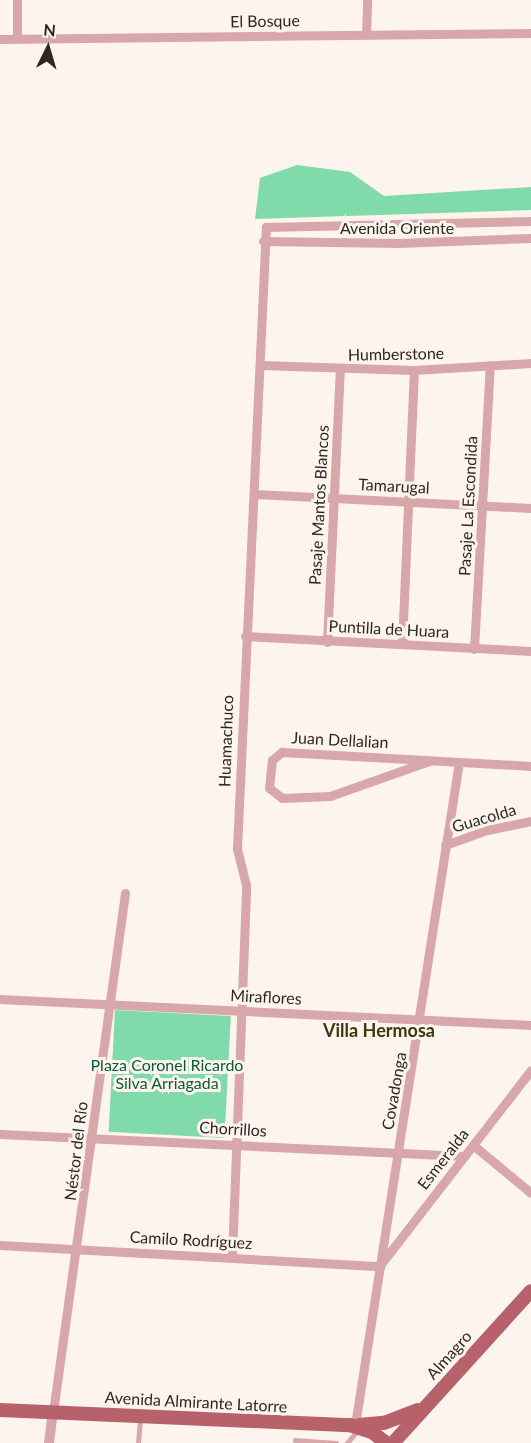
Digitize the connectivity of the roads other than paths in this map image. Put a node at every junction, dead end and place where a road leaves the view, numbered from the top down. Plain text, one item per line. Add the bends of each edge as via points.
1 (17, 0) edge
2 (368, 0) edge
3 (531, 33) edge
4 (366, 35) junction
5 (17, 38) junction
6 (0, 39) edge
7 (531, 221) edge
8 (266, 227) joint
9 (531, 238) edge
10 (263, 242) junction
11 (531, 363) edge
12 (261, 365) junction
13 (490, 365) junction
14 (340, 370) junction
15 (414, 370) junction
16 (255, 494) junction
17 (335, 498) junction
18 (407, 502) junction
19 (483, 506) junction
20 (531, 508) edge
21 (245, 636) junction
22 (327, 642) junction
23 (402, 644) junction
24 (474, 649) junction
25 (531, 651) edge
26 (429, 761) junction
27 (459, 762) junction
28 (531, 766) edge
29 (531, 821) edge
30 (445, 845) junction
31 (125, 893) dead end
32 (0, 999) edge
33 (112, 1003) junction
34 (243, 1011) junction
35 (421, 1020) junction
36 (531, 1024) edge
37 (531, 1070) edge
38 (0, 1134) edge
39 (92, 1138) junction
40 (239, 1145) junction
41 (473, 1145) junction
42 (398, 1152) junction
43 (464, 1156) junction
44 (531, 1193) edge
45 (0, 1245) edge
46 (78, 1250) junction
47 (232, 1256) junction
48 (380, 1266) junction
49 (531, 1291) edge
50 (423, 1408) junction
51 (0, 1410) edge
52 (54, 1412) junction
53 (140, 1416) junction
54 (292, 1423) junction
55 (355, 1426) junction
56 (296, 1441) edge
57 (49, 1443) edge
58 (138, 1443) edge
59 (336, 1443) edge
60 (347, 1443) edge
61 (386, 1443) edge
62 (393, 1443) edge

1 - 5 street
2 - 4 street
3 - 4 street, El Bosque
4 - 5 street, El Bosque
5 - 6 street, El Bosque
7 - 8 street, Avenida Oriente
8 - 10 street, Huamachuco
9 - 10 street, Avenida Oriente via 398,243
10 - 12 street, Huamachuco
11 - 13 street, Humberstone
12 - 14 street, Humberstone
12 - 16 street, Huamachuco
13 - 15 street, Humberstone
13 - 19 street, Pasaje La Escondida
14 - 15 street, Humberstone
14 - 17 street, Pasaje Mantos Blancos
15 - 18 street
16 - 17 street, Tamarugal
16 - 21 street, Huamachuco
17 - 18 street, Tamarugal
17 - 22 street, Pasaje Mantos Blancos
18 - 19 street, Tamarugal
18 - 23 street
19 - 20 street, Tamarugal
19 - 24 street, Pasaje La Escondida
21 - 22 street, Puntilla de Huara
21 - 34 street, Huamachuco via 237,848 246,885
22 - 23 street, Puntilla de Huara
23 - 24 street, Puntilla de Huara
24 - 25 street, Puntilla de Huara
26 - 26 street, Juan Dellalian via 330,796 282,798 269,788 272,760 282,752
26 - 27 street, Juan Dellalian
27 - 28 street, Juan Dellalian
27 - 30 street, Covadonga
29 - 30 street, Guacolda via 487,830
30 - 35 street, Covadonga
31 - 33 street, Néstor del Río
32 - 33 street, Miraflores
33 - 34 street, Miraflores
33 - 39 street, Néstor del Río
34 - 35 street, Miraflores
34 - 40 street, Huamachuco
35 - 36 street, Miraflores
35 - 42 street, Covadonga
37 - 41 street, Esmeralda
38 - 39 street, Chorrillos
39 - 40 street, Chorrillos
39 - 46 street, Néstor del Río
40 - 42 street, Chorrillos
40 - 47 street, Huamachuco
41 - 43 street, Esmeralda
41 - 44 street
42 - 43 street, Chorrillos
42 - 48 street, Covadonga
43 - 48 street, Esmeralda
45 - 46 street, Camilo Rodríguez
46 - 47 street, Camilo Rodríguez
46 - 52 street, Néstor del Río
47 - 48 street, Camilo Rodríguez
48 - 55 street, Covadonga
49 - 50 main road, Almagro
50 - 55 main road via 384,1423
50 - 62 main road, Almagro
51 - 52 main road, Avenida Almirante Latorre
52 - 53 main road, Avenida Almirante Latorre
52 - 57 street
53 - 54 main road, Avenida Almirante Latorre
53 - 58 lane
54 - 55 main road, Avenida Almirante Latorre
54 - 56 lane
55 - 60 lane
55 - 61 main road, Avenida Almirante Latorre
56 - 59 lane

